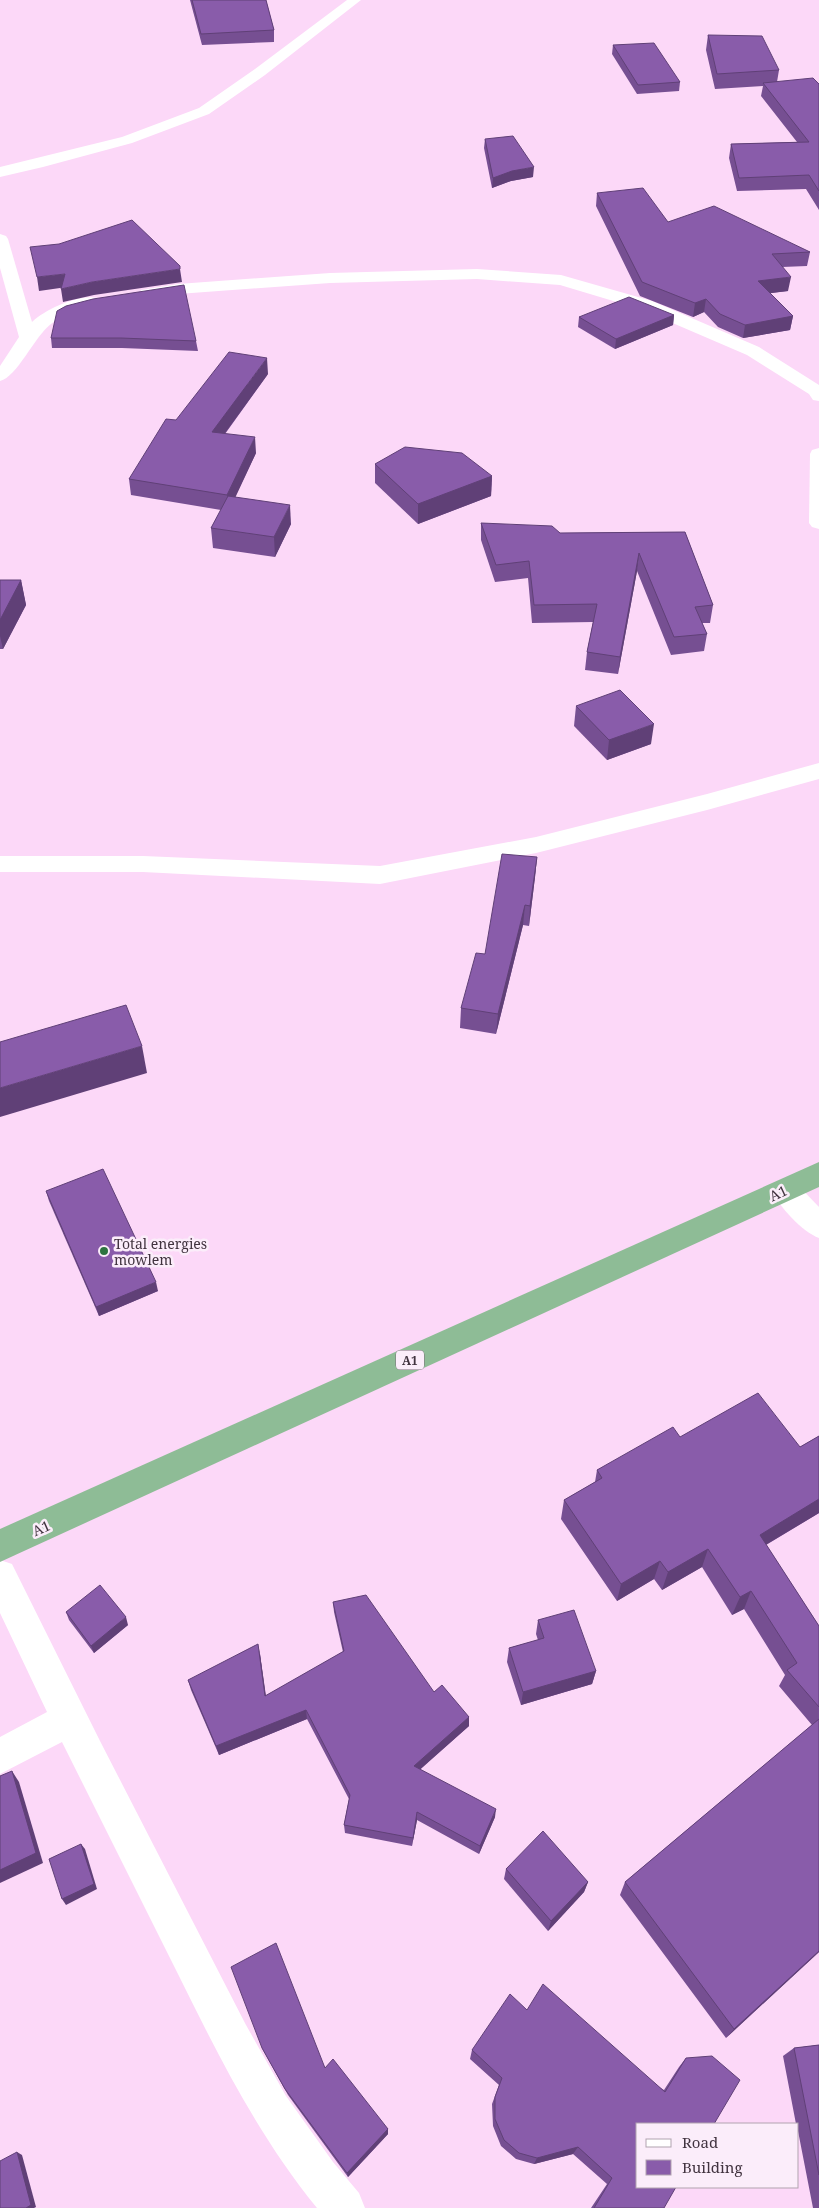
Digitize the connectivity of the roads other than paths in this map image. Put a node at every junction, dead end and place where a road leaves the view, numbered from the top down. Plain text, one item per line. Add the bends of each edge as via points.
1 (355, 0) edge
2 (0, 172) edge
3 (0, 239) edge
4 (131, 296) edge
5 (113, 299) edge
6 (28, 337) junction
7 (0, 376) edge
8 (819, 396) edge
9 (819, 455) edge
10 (819, 523) edge
11 (819, 771) edge
12 (0, 864) edge
13 (819, 1174) edge
14 (785, 1190) junction
15 (819, 1226) edge
16 (0, 1546) edge
17 (0, 1576) edge
18 (68, 1720) junction
19 (0, 1756) edge
20 (344, 2208) edge

1 - 2 street via 204,111 127,140
3 - 6 street
4 - 8 street via 178,289 330,278 477,274 561,280 646,305 753,350
5 - 6 street via 61,310 43,321
6 - 7 street
9 - 10 street
11 - 12 street via 536,845 380,874 143,864
13 - 14 highway, A1 / A1
14 - 15 street
14 - 16 highway, A1 / A1
17 - 18 street
18 - 19 street
18 - 20 street via 256,2085 319,2181

